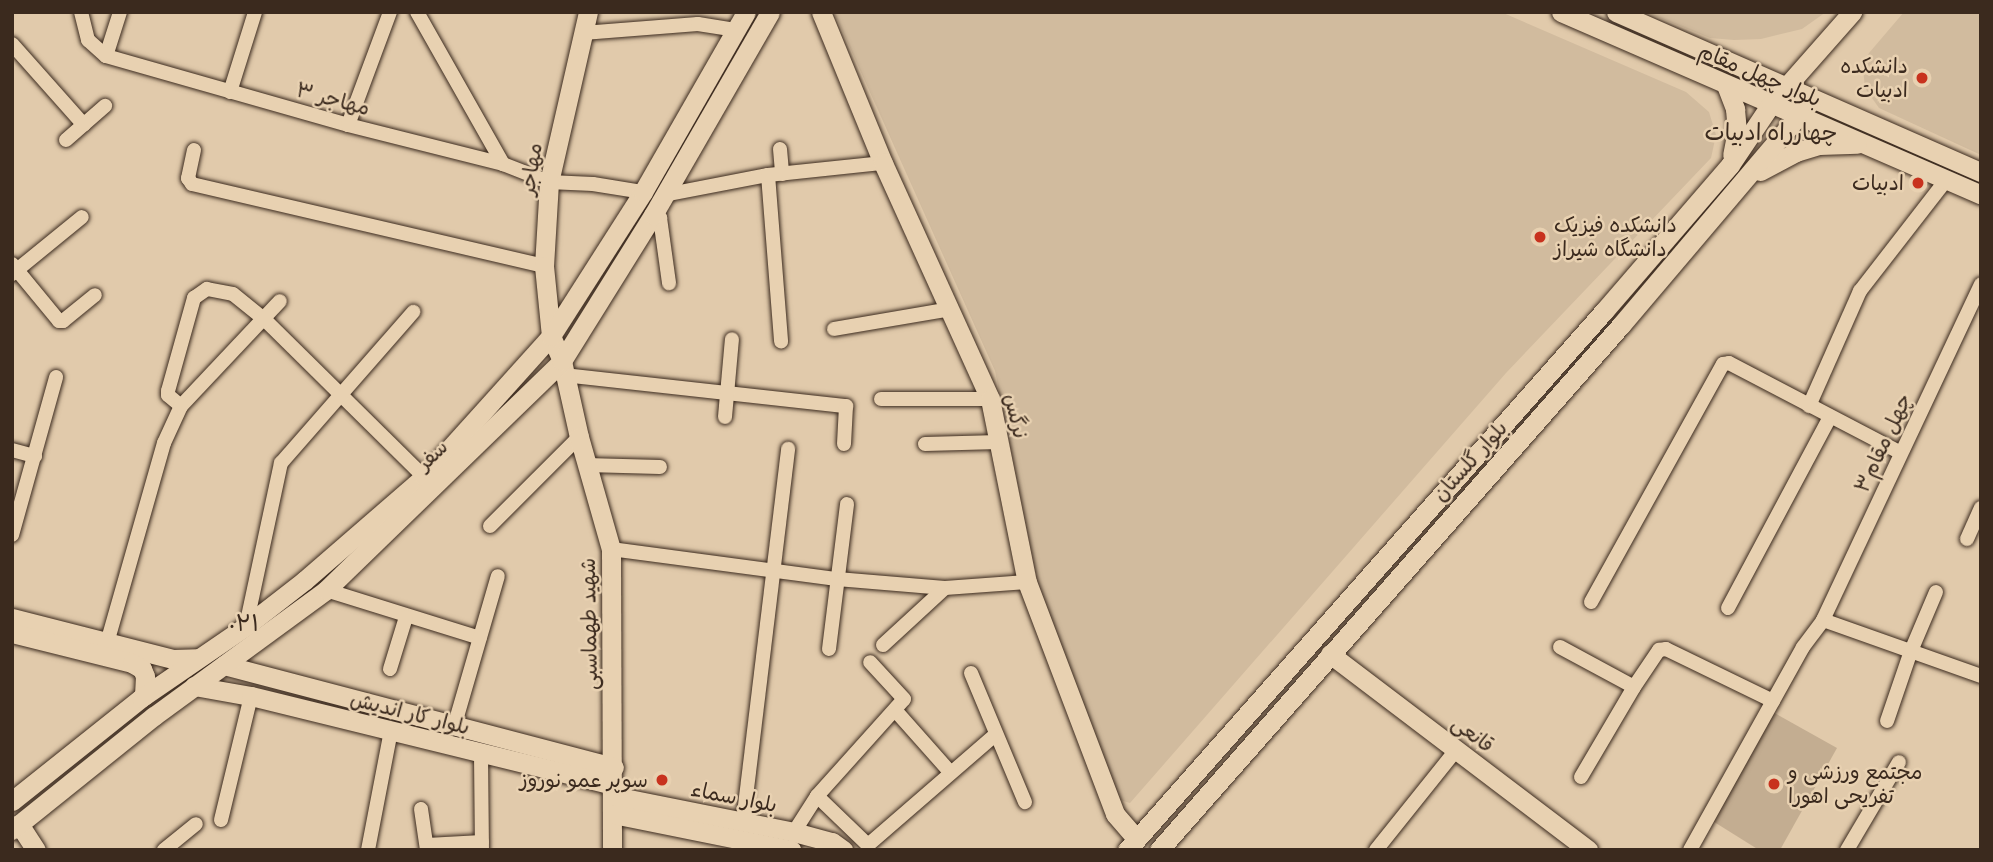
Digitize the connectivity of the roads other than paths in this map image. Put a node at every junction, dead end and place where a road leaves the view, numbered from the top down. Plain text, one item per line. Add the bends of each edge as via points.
1 (80, 12) edge
2 (120, 12) edge
3 (256, 12) edge
4 (390, 12) edge
5 (588, 12) edge
6 (746, 12) edge
7 (770, 12) edge
8 (821, 12) edge
9 (1561, 12) edge
10 (1616, 12) edge
11 (1852, 12) edge
12 (418, 13) edge
13 (698, 18) edge
14 (734, 30) junction
15 (583, 33) junction
16 (12, 44) edge
17 (106, 56) junction
18 (1726, 85) junction
19 (1785, 88) junction
20 (230, 92) junction
21 (1812, 100) junction
22 (1771, 104) junction
23 (105, 106) dead end
24 (1799, 116) junction
25 (84, 125) junction
26 (348, 125) junction
27 (66, 141) dead end
28 (1864, 144) junction
29 (780, 149) dead end
30 (1927, 149) junction
31 (194, 150) dead end
32 (883, 163) junction
33 (503, 164) junction
34 (1730, 165) junction
35 (1918, 167) junction
36 (1981, 172) edge
37 (775, 175) junction
38 (1750, 177) junction
39 (1946, 180) junction
40 (549, 182) junction
41 (643, 192) junction
42 (664, 195) junction
43 (1981, 195) edge
44 (653, 215) junction
45 (82, 217) dead end
46 (544, 266) junction
47 (14, 269) edge
48 (668, 284) dead end
49 (1981, 284) edge
50 (95, 295) dead end
51 (280, 301) dead end
52 (951, 309) junction
53 (1604, 311) junction
54 (413, 312) dead end
55 (264, 319) junction
56 (1621, 325) junction
57 (834, 329) dead end
58 (551, 336) junction
59 (732, 339) dead end
60 (781, 341) dead end
61 (563, 368) junction
62 (56, 377) dead end
63 (341, 393) junction
64 (727, 393) junction
65 (990, 398) junction
66 (881, 399) dead end
67 (181, 406) junction
68 (1809, 407) junction
69 (725, 417) dead end
70 (1830, 417) junction
71 (579, 437) junction
72 (999, 442) junction
73 (844, 444) dead end
74 (925, 444) dead end
75 (788, 449) dead end
76 (12, 450) edge
77 (1902, 453) junction
78 (35, 456) junction
79 (1470, 460) junction
80 (586, 465) junction
81 (660, 467) dead end
82 (1489, 475) junction
83 (424, 477) junction
84 (847, 503) dead end
85 (1981, 508) edge
86 (490, 526) dead end
87 (12, 535) edge
88 (1967, 539) dead end
89 (611, 550) junction
90 (772, 570) junction
91 (498, 576) dead end
92 (838, 579) junction
93 (1027, 582) junction
94 (945, 588) junction
95 (326, 590) junction
96 (1936, 592) dead end
97 (1591, 602) dead end
98 (1728, 608) dead end
99 (406, 617) junction
100 (12, 618) edge
101 (1823, 620) junction
102 (246, 626) junction
103 (12, 633) edge
104 (480, 638) junction
105 (107, 643) junction
106 (883, 645) dead end
107 (1560, 647) dead end
108 (829, 649) dead end
109 (1911, 652) junction
110 (1330, 654) junction
111 (198, 658) junction
112 (870, 662) dead end
113 (224, 665) junction
114 (390, 669) dead end
115 (971, 673) dead end
116 (1981, 676) edge
117 (194, 686) junction
118 (1634, 687) junction
119 (144, 696) junction
120 (251, 696) junction
121 (1773, 701) junction
122 (895, 710) junction
123 (1887, 721) dead end
124 (454, 727) junction
125 (391, 732) junction
126 (995, 735) junction
127 (1456, 750) junction
128 (481, 755) junction
129 (1899, 762) dead end
130 (951, 773) junction
131 (1581, 777) dead end
132 (614, 790) junction
133 (817, 796) junction
134 (12, 802) edge
135 (1025, 802) dead end
136 (421, 809) dead end
137 (220, 820) dead end
138 (743, 822) junction
139 (196, 824) dead end
140 (16, 827) edge
141 (792, 841) edge
142 (1132, 844) edge
143 (482, 846) edge
144 (427, 847) edge
145 (36, 850) edge
146 (164, 850) edge
147 (368, 850) edge
148 (612, 850) edge
149 (843, 850) edge
150 (1159, 850) edge
151 (1376, 850) edge
152 (1588, 850) edge
153 (1690, 850) edge
154 (1847, 850) edge

1 - 17 street via 88,40
2 - 17 street
3 - 20 street
4 - 26 street
5 - 15 main road, مهاجر
6 - 14 main road, سفر
7 - 42 main road, سفر
8 - 32 main road, نرگس
9 - 18 main road, بلوار چهل مقام
10 - 19 main road, بلوار چهل مقام
11 - 19 main road, بلوار گلستان
12 - 33 street
13 - 14 street
13 - 15 street
14 - 41 main road, سفر
15 - 40 main road, مهاجر
16 - 25 street
17 - 20 street, ۳ مهاجر
18 - 22 main road, بلوار چهل مقام
18 - 34 main road via 1737,130
19 - 21 main road, بلوار چهل مقام
19 - 22 main road, بلوار گلستان
20 - 26 street, ۳ مهاجر
21 - 24 main road, بلوار گلستان
21 - 30 main road, بلوار چهل مقام
22 - 24 main road, بلوار چهل مقام
22 - 34 main road, بلوار گلستان
23 - 25 street
24 - 28 main road, بلوار چهل مقام
24 - 38 main road, بلوار گلستان
25 - 27 street
26 - 33 street, ۳ مهاجر
28 - 35 main road, بلوار چهل مقام
28 - 38 main road via 1807,148
29 - 37 street
30 - 35 main road
30 - 36 main road, بلوار چهل مقام
31 - 46 street via 188,182
32 - 37 street
32 - 52 main road, نرگس
33 - 40 street, ۳ مهاجر
34 - 53 main road, بلوار گلستان
35 - 39 main road, بلوار چهل مقام
37 - 42 street
37 - 60 street
38 - 56 main road, بلوار گلستان
39 - 43 main road, بلوار چهل مقام
39 - 68 street via 1860,291
40 - 41 street, ۳ مهاجر
40 - 46 main road, مهاجر
41 - 58 main road, سفر
42 - 44 main road, سفر
44 - 48 street via 660,218
44 - 61 main road, سفر
45 - 47 street
46 - 58 main road, مهاجر
47 - 50 street via 59,321
49 - 77 street, چهل مقام۳
51 - 55 street
52 - 57 street
52 - 65 main road, نرگس
53 - 56 main road
53 - 79 main road, بلوار گلستان
54 - 63 street
55 - 63 street
55 - 67 street
55 - 67 street via 233,294 200,291 194,298 167,391
56 - 82 main road, بلوار گلستان
58 - 61 main road, مهاجر
58 - 83 main road, سفر
59 - 64 street
61 - 64 street
61 - 71 main road, شهید طهماسبی
61 - 95 main road, سفر
62 - 78 street
63 - 83 street
63 - 102 street via 277,470
64 - 69 street
64 - 73 street via 846,406
65 - 66 street
65 - 72 main road, نرگس
67 - 105 street via 164,443
68 - 70 street
68 - 97 street via 1729,363 1723,364
70 - 77 street
70 - 98 street
71 - 80 main road, شهید طهماسبی
71 - 86 street
72 - 74 street
72 - 93 main road, نرگس
75 - 90 street
76 - 78 street
77 - 101 street, چهل مقام۳
78 - 87 street
79 - 82 main road
79 - 142 main road, بلوار گلستان
80 - 81 street
80 - 89 main road, شهید طهماسبی
82 - 110 main road, بلوار گلستان
83 - 102 main road, سفر
84 - 92 street
85 - 88 street
89 - 90 street
89 - 132 main road, شهید طهماسبی
90 - 92 street
90 - 138 street
91 - 104 street
92 - 94 street
92 - 108 street
93 - 94 street
93 - 142 main road, نرگس via 1115,814
94 - 106 street
95 - 99 street
95 - 113 main road, سفر
96 - 109 street
99 - 104 street
99 - 114 street
100 - 105 main road
101 - 109 street
101 - 121 street, چهل مقام۳ via 1802,647
102 - 111 main road, سفر
103 - 119 main road via 132,663 142,668 145,676
104 - 124 street
105 - 111 main road via 173,659
107 - 118 street
109 - 116 street
109 - 123 street
110 - 127 main road, قانعی
110 - 150 main road, بلوار گلستان
111 - 119 main road, سفر
112 - 122 street via 904,699
113 - 117 main road, سفر
113 - 124 main road, بلوار کار اندیش
115 - 126 street
117 - 120 main road, بلوار کار اندیش
117 - 140 main road, سفر
118 - 121 street via 1659,650 1666,649
118 - 131 street
119 - 134 main road, سفر
120 - 125 main road, بلوار کار اندیش
120 - 137 street
121 - 153 street, چهل مقام۳
122 - 130 street
122 - 133 street
124 - 132 main road, بلوار کار اندیش
125 - 128 main road, بلوار کار اندیش
125 - 147 street
126 - 130 street
126 - 135 street
127 - 151 street
127 - 152 main road, قانعی
128 - 132 main road, بلوار کار اندیش
128 - 143 street
129 - 154 street
130 - 133 street via 868,845
132 - 138 main road, بلوار سماء
132 - 141 main road, بلوار سماء
132 - 148 main road, شهید طهماسبی
133 - 141 street
136 - 144 street
138 - 141 main road, بلوار سماء
139 - 146 street
140 - 145 main road
141 - 149 main road, بلوار سماء via 832,842
143 - 144 street

